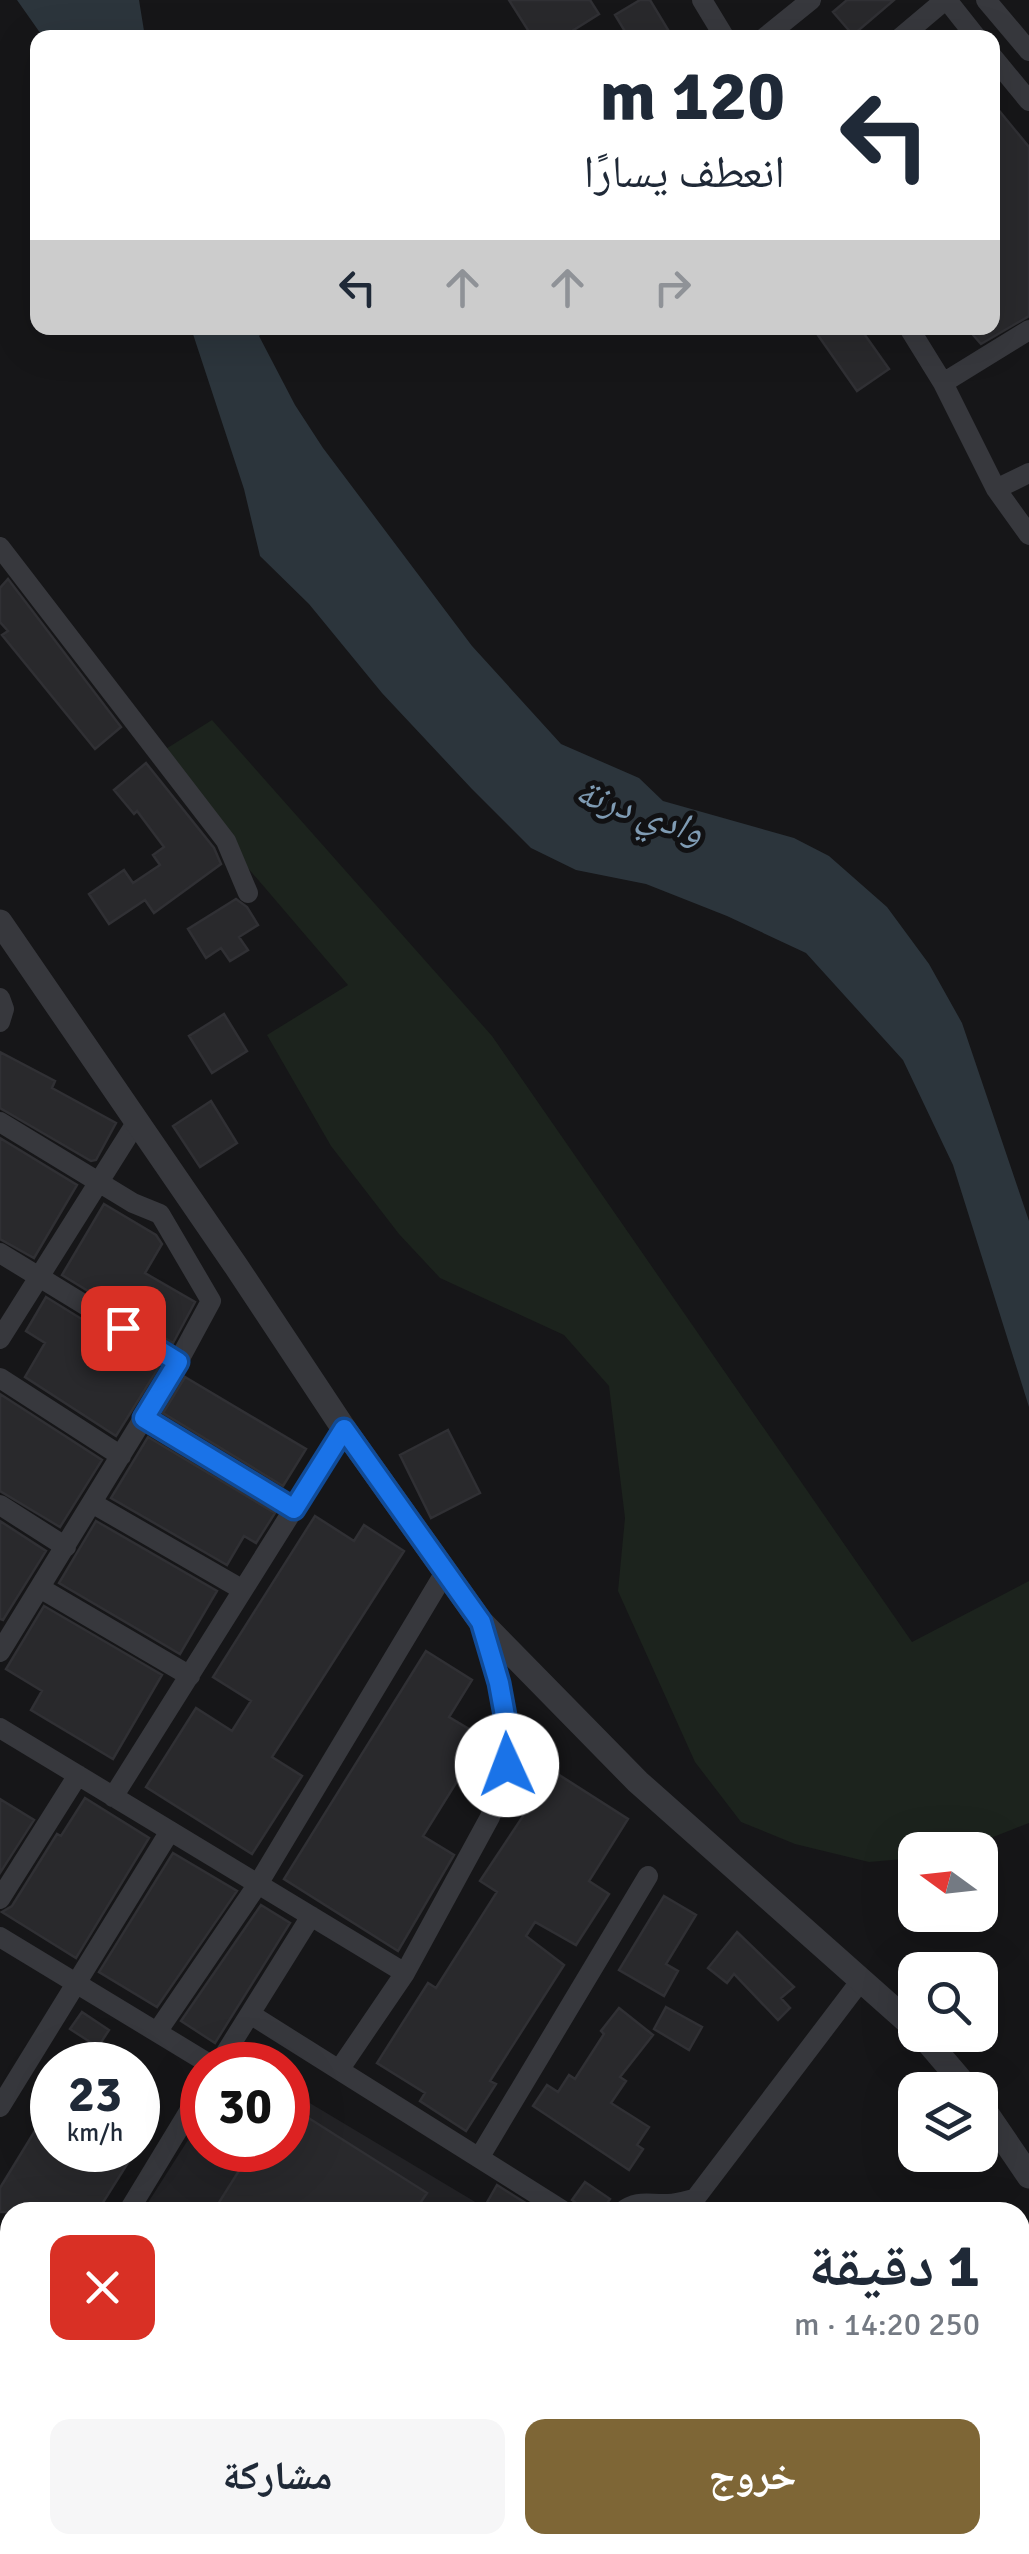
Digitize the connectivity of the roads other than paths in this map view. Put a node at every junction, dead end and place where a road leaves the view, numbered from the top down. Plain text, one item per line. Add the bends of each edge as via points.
1 (702, 0) edge
2 (811, 0) edge
3 (946, 0) edge
4 (986, 0) edge
5 (720, 30) edge
6 (774, 30) edge
7 (910, 30) edge
8 (971, 30) edge
9 (1029, 51) edge
10 (1000, 66) edge
11 (1029, 101) edge
12 (1029, 330) edge
13 (913, 335) edge
14 (943, 383) junction
15 (1029, 474) edge
16 (996, 489) junction
17 (1029, 535) edge
18 (0, 547) edge
19 (248, 893) dead end
20 (0, 922) edge
21 (0, 998) edge
22 (0, 1022) edge
23 (0, 1122) edge
24 (136, 1122) junction
25 (99, 1183) junction
26 (0, 1253) edge
27 (39, 1277) junction
28 (0, 1339) edge
29 (178, 1362) junction
30 (0, 1378) edge
31 (144, 1418) junction
32 (344, 1429) junction
33 (121, 1456) junction
34 (92, 1503) junction
35 (0, 1505) edge
36 (294, 1509) junction
37 (66, 1546) junction
38 (444, 1574) junction
39 (40, 1588) junction
40 (243, 1590) junction
41 (481, 1622) junction
42 (0, 1652) edge
43 (190, 1676) junction
44 (0, 1728) edge
45 (78, 1776) junction
46 (114, 1796) junction
47 (170, 1831) junction
48 (648, 1876) dead end
49 (258, 1884) junction
50 (0, 1899) edge
51 (311, 1916) junction
52 (0, 1936) edge
53 (405, 1973) junction
54 (862, 1978) junction
55 (76, 1983) junction
56 (898, 2012) edge
57 (250, 2014) junction
58 (157, 2032) junction
59 (230, 2042) edge
60 (180, 2045) edge
61 (937, 2052) edge
62 (339, 2070) junction
63 (954, 2072) edge
64 (0, 2107) edge
65 (180, 2126) edge
66 (998, 2130) edge
67 (479, 2158) junction
68 (1029, 2176) edge
69 (134, 2202) edge
70 (549, 2202) edge
71 (692, 2202) edge

1 - 5 street
2 - 6 street
3 - 7 street
3 - 8 street
4 - 9 street
10 - 11 street
12 - 14 street
13 - 14 street
14 - 16 street
15 - 16 street
16 - 17 street
18 - 19 street via 226,841
20 - 24 street
21 - 22 street
23 - 25 street
24 - 25 street
24 - 32 street
25 - 27 street
25 - 29 street via 160,1214 211,1301
26 - 27 street
27 - 28 street
27 - 29 street
29 - 31 street
30 - 33 street
31 - 33 street
31 - 36 street
32 - 36 street
32 - 38 street
33 - 34 street
34 - 37 street
34 - 40 street
35 - 37 street
36 - 40 street
37 - 39 street
38 - 41 street
38 - 49 street
39 - 42 street
39 - 43 street
40 - 43 street
41 - 53 street via 508,1732 507,1765 490,1817
41 - 54 street via 638,1782
43 - 46 street
44 - 45 street
45 - 46 street
45 - 50 street
46 - 47 street
47 - 49 street
47 - 55 street
48 - 67 street
49 - 51 street
49 - 58 street
51 - 53 street
51 - 57 street
52 - 55 street
53 - 62 street
54 - 56 street
54 - 71 street
55 - 58 street
55 - 64 street
57 - 59 street
57 - 62 street
58 - 60 street
61 - 63 street
62 - 67 street
65 - 69 street
66 - 68 street
67 - 70 street

